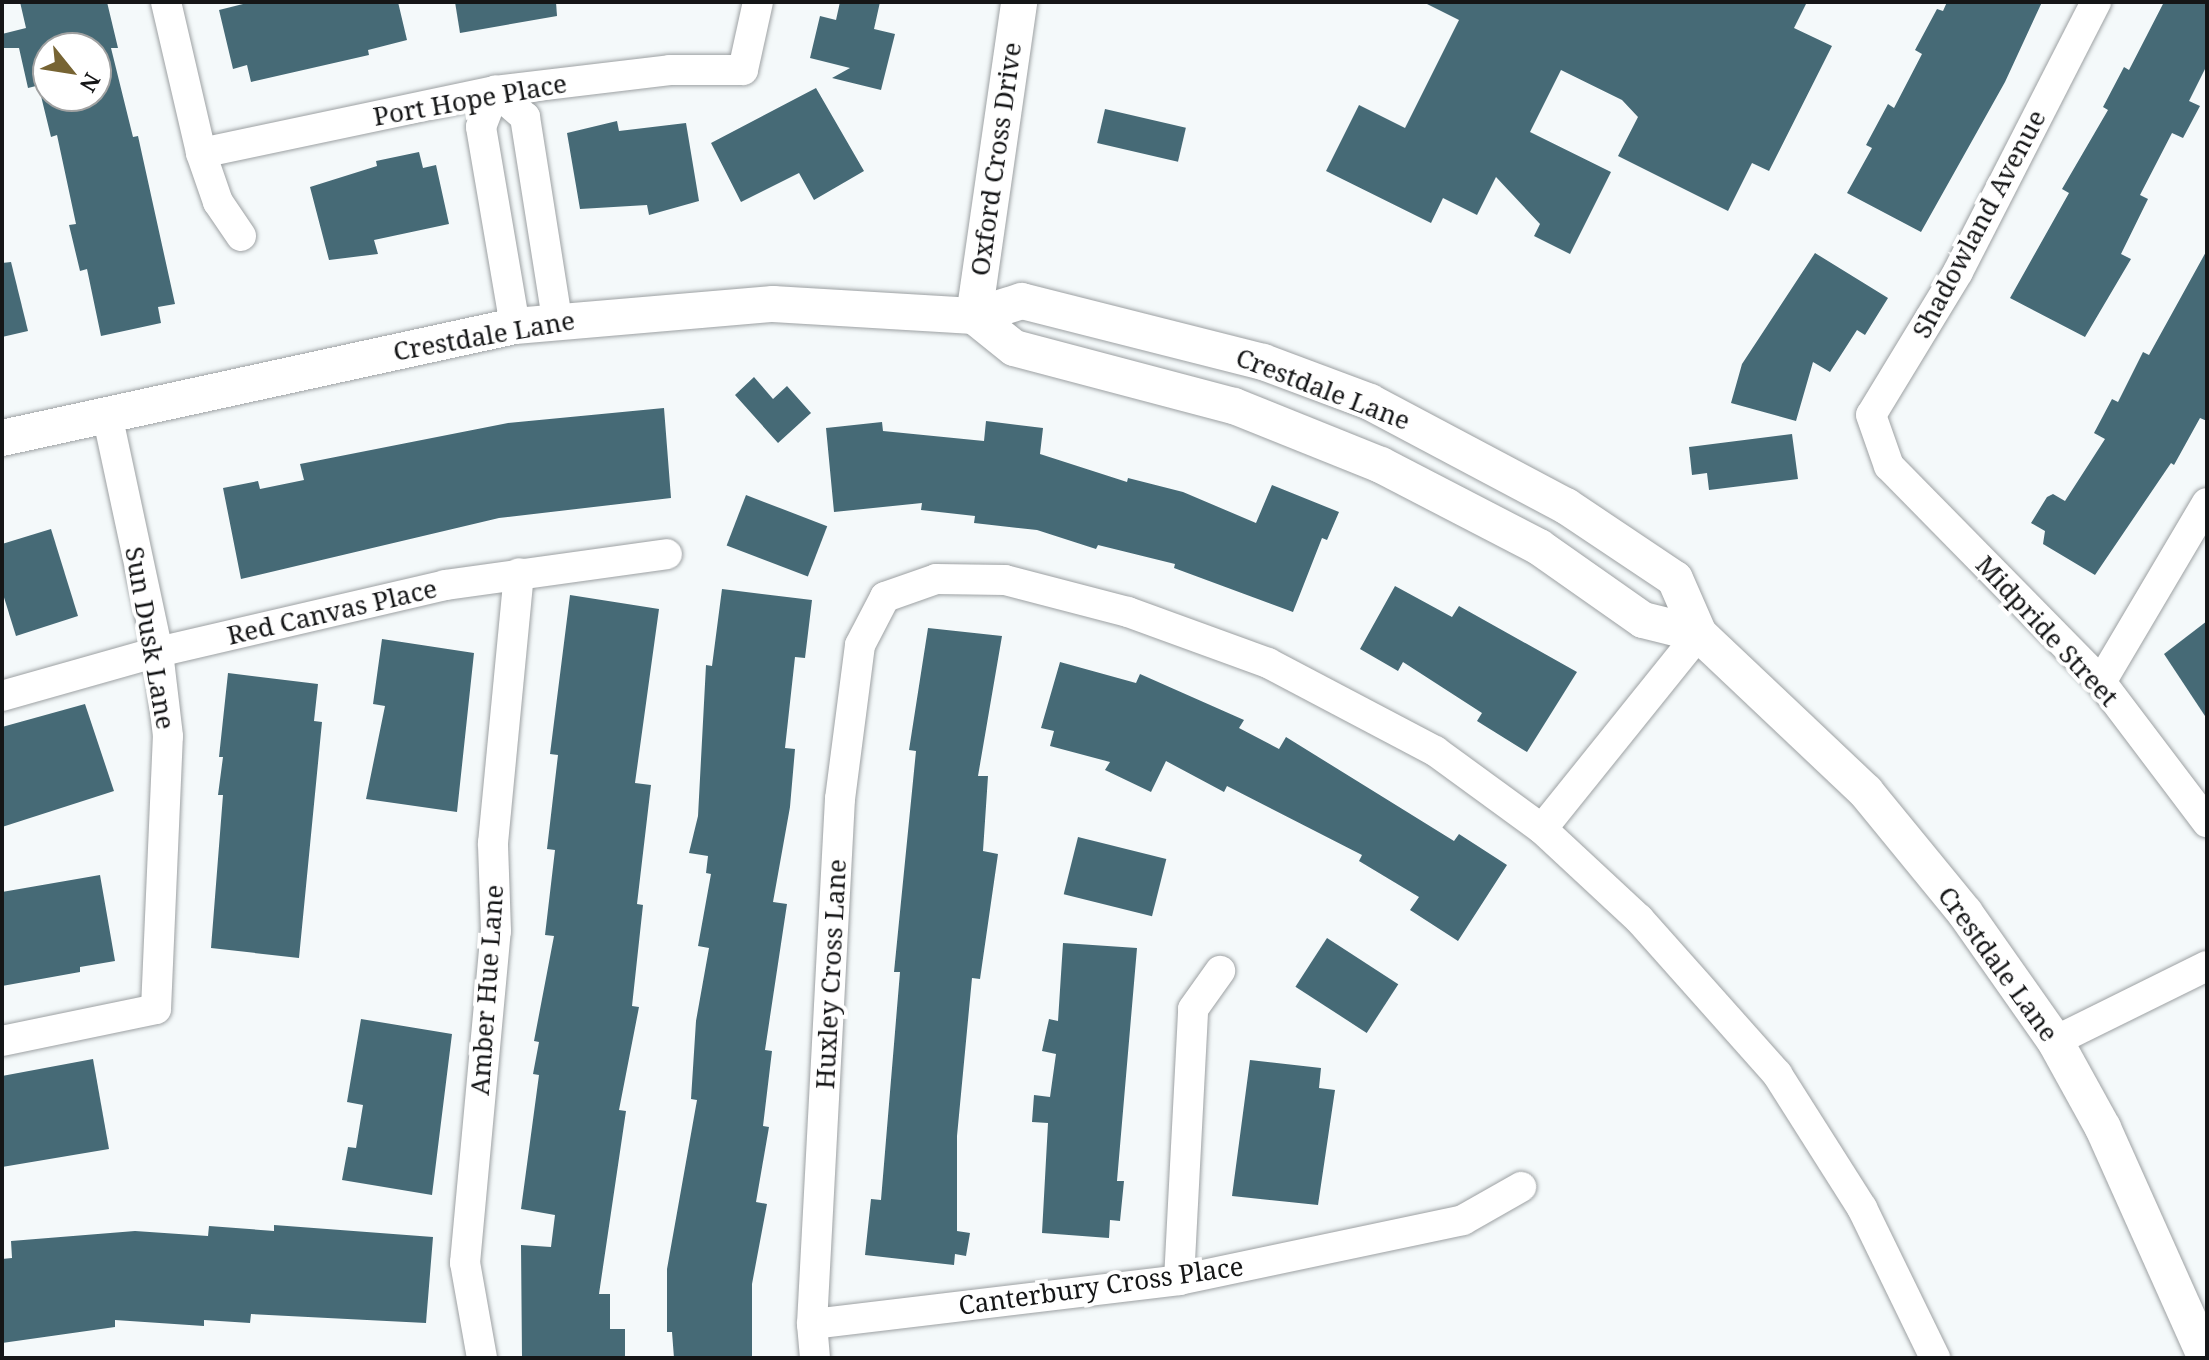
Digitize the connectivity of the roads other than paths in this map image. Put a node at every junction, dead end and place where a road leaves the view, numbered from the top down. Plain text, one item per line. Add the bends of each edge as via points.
1 (166, 2) edge
2 (758, 2) edge
3 (1019, 2) edge
4 (2096, 2) edge
5 (495, 91) junction
6 (201, 153) junction
7 (241, 236) dead end
8 (974, 316) junction
9 (557, 319) junction
10 (515, 326) junction
11 (107, 414) junction
12 (2, 438) edge
13 (1882, 445) joint
14 (2207, 503) edge
15 (667, 554) dead end
16 (519, 573) junction
17 (1699, 634) junction
18 (158, 652) junction
19 (2101, 682) junction
20 (2, 696) edge
21 (2207, 822) edge
22 (1542, 829) junction
23 (2207, 966) edge
24 (1220, 971) dead end
25 (2, 1041) edge
26 (2055, 1041) junction
27 (1521, 1187) dead end
28 (1179, 1280) junction
29 (812, 1324) junction
30 (482, 1358) edge
31 (815, 1358) edge
32 (1935, 1358) edge
33 (2206, 1358) edge

1 - 6 street
2 - 5 street, Port Hope Place via 743,70 670,70
3 - 8 street, Oxford Cross Drive
4 - 13 street, Shadowland Avenue via 1958,272 1871,415
5 - 6 street, Port Hope Place
5 - 9 street via 525,117
5 - 10 street via 481,127
6 - 7 street via 218,202
8 - 9 street, Crestdale Lane via 773,304
8 - 17 street, Crestdale Lane via 1014,348 1234,406 1381,465 1539,547 1643,620
8 - 17 street, Crestdale Lane via 1022,301 1248,357 1370,402 1555,499 1675,579
9 - 10 street, Crestdale Lane
10 - 11 street, Crestdale Lane
11 - 12 street, Crestdale Lane
11 - 18 street, Sun Dusk Lane
13 - 19 street, Midpride Street via 1889,466
14 - 19 street
15 - 16 street, Red Canvas Place
16 - 18 street, Red Canvas Place via 445,585
16 - 30 street, Amber Hue Lane via 493,843 496,931 465,1263
17 - 22 street
17 - 26 street, Crestdale Lane via 1866,792 1965,913
18 - 20 street, Red Canvas Place
18 - 25 street, Sun Dusk Lane via 168,736 156,1009
19 - 21 street, Midpride Street
22 - 29 street, Huxley Cross Lane via 1435,751 1268,663 1128,612 1005,580 936,579 885,597 860,645 840,799
22 - 32 street via 1639,919 1777,1074 1862,1208
23 - 26 street
24 - 28 street via 1193,1009
26 - 33 street, Crestdale Lane via 2103,1128
27 - 28 street, Canterbury Cross Place via 1463,1220
28 - 29 street, Canterbury Cross Place
29 - 31 street, Huxley Cross Lane

